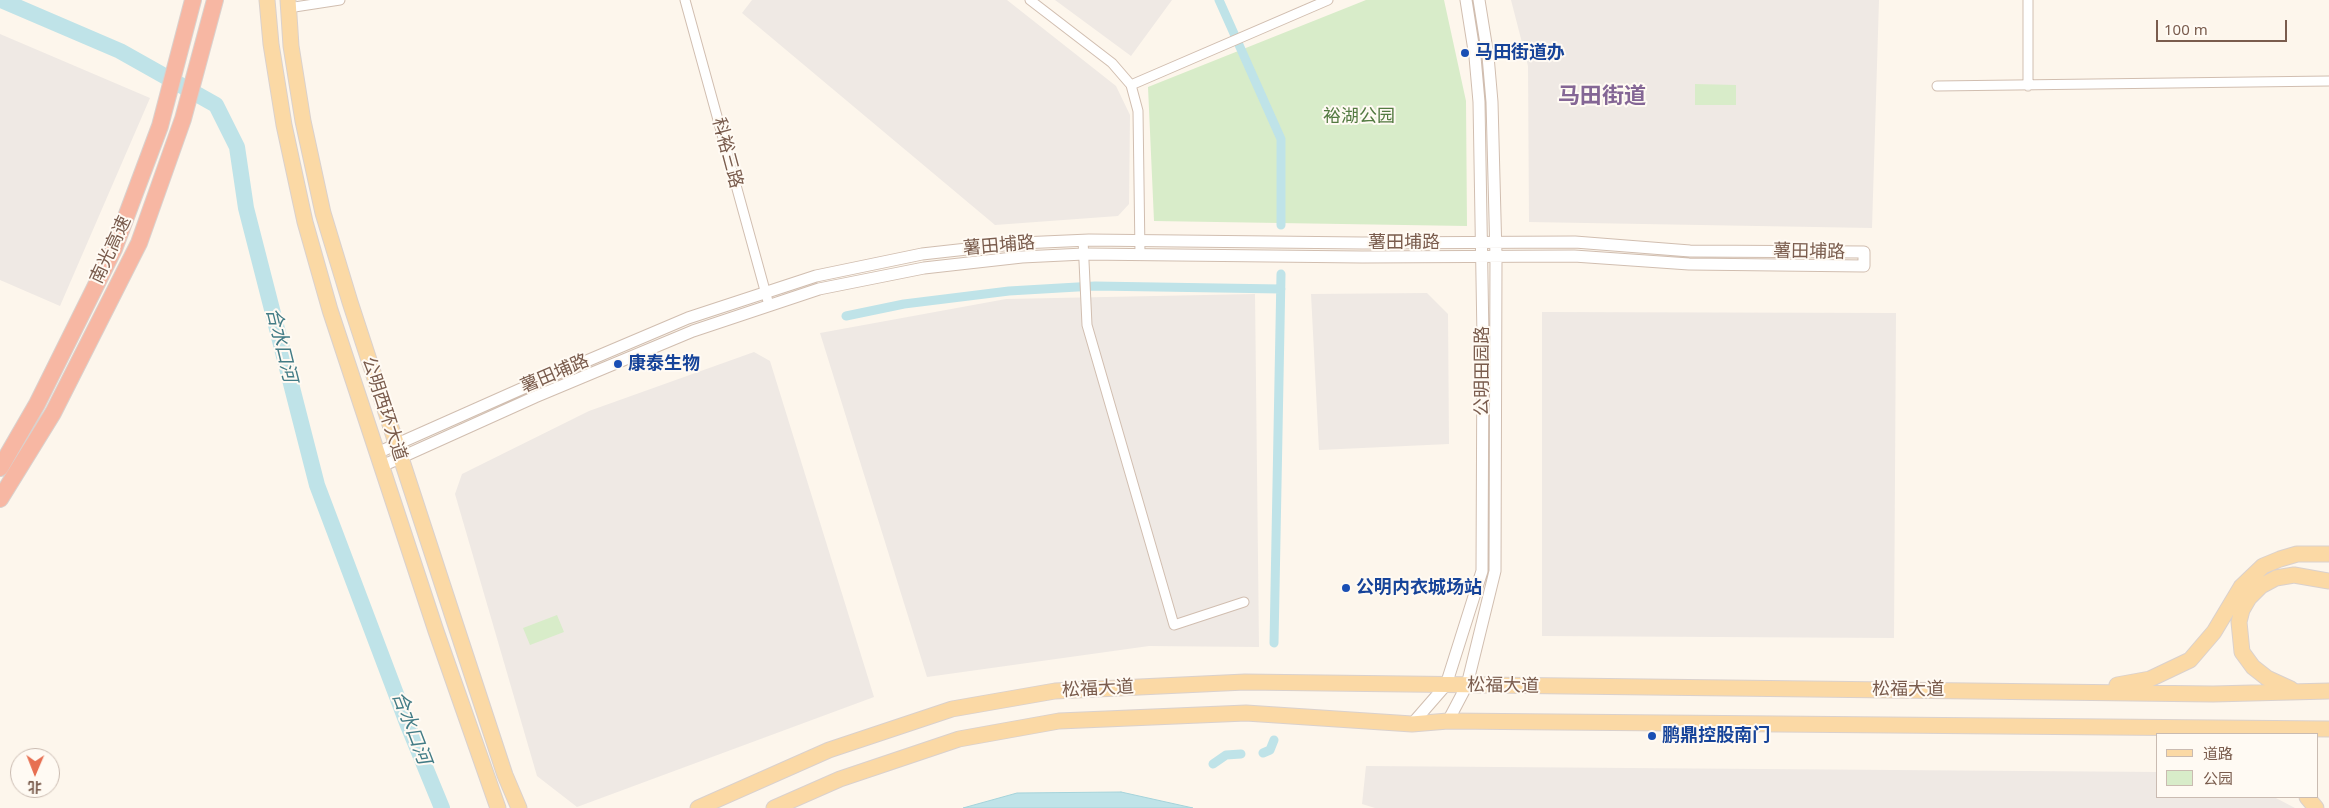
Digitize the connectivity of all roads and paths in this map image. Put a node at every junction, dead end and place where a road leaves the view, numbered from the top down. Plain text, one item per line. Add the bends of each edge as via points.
1 (193, 0) edge
2 (215, 0) edge
3 (267, 0) edge
4 (340, 0) edge
5 (685, 0) edge
6 (1030, 0) edge
7 (1328, 0) edge
8 (1466, 0) edge
9 (1479, 0) edge
10 (2028, 0) edge
11 (288, 4) edge
12 (2329, 81) edge
13 (1131, 85) junction
14 (1937, 86) dead end
15 (2028, 86) junction
16 (1083, 240) junction
17 (1141, 241) junction
18 (1481, 243) junction
19 (1496, 243) junction
20 (1084, 254) junction
21 (1140, 254) junction
22 (1482, 256) junction
23 (1496, 256) junction
24 (765, 292) junction
25 (769, 305) junction
26 (37, 404) junction
27 (53, 413) junction
28 (398, 452) junction
29 (0, 455) edge
30 (380, 460) junction
31 (0, 468) edge
32 (0, 500) edge
33 (0, 511) edge
34 (2329, 554) edge
35 (2329, 573) edge
36 (2294, 575) junction
37 (2329, 581) edge
38 (1244, 602) dead end
39 (1446, 685) junction
40 (1466, 686) junction
41 (2295, 690) junction
42 (2086, 691) junction
43 (2329, 691) edge
44 (1448, 721) junction
45 (1412, 724) junction
46 (2329, 729) edge
47 (2226, 732) edge
48 (2307, 798) edge
49 (498, 808) edge
50 (519, 808) edge
51 (698, 808) edge
52 (774, 808) edge
53 (2316, 808) edge

1 - 26 highway, 南光高速 via 160,126 114,249
2 - 27 highway, 南光高速 via 183,119 138,243
3 - 30 main road, 公明西环大道 via 284,125 305,222 330,310
4 - 11 street
5 - 24 street, 科裕三路
6 - 13 street via 1112,63
7 - 13 street
8 - 18 street, 公明田园路 via 1479,102
9 - 19 street, 公明田园路 via 1492,102
10 - 15 street
11 - 28 main road, 公明西环大道 via 302,112 323,213
12 - 15 street
13 - 17 street via 1138,111
14 - 15 street
16 - 17 street, 薯田埔路
16 - 20 street
16 - 24 street, 薯田埔路 via 922,254 816,276
17 - 18 street, 薯田埔路
17 - 21 street
18 - 19 street, 薯田埔路
18 - 22 street, 公明田园路
19 - 23 street, 公明田园路
19 - 23 street, 薯田埔路 via 1575,242 1690,251 1864,252 1864,266 1689,264 1574,256
20 - 21 street, 薯田埔路
20 - 25 street, 薯田埔路 via 924,268 819,289
20 - 38 street via 1088,325 1174,625
21 - 22 street, 薯田埔路
22 - 23 street, 薯田埔路
22 - 39 street, 公明田园路 via 1482,571
23 - 40 street, 公明田园路 via 1495,572
24 - 25 street, 科裕三路
24 - 28 street, 薯田埔路 via 679,322 530,385
25 - 28 street, 薯田埔路 via 693,330
26 - 29 highway
26 - 31 highway, 南光高速
27 - 32 highway, 南光高速
27 - 33 highway
28 - 30 street, 薯田埔路
28 - 50 main road, 公明西环大道 via 505,775
30 - 49 main road, 公明西环大道
34 - 42 main road via 2297,554 2264,566 2241,587 2214,632 2190,660 2150,679
35 - 36 main road
36 - 37 main road
36 - 41 main road via 2276,578 2249,598 2239,622 2239,636 2242,652 2253,668
39 - 40 main road, 松福大道
39 - 45 street, 公明田园路
39 - 51 main road, 松福大道 via 1245,682 1056,691 952,709 829,750
40 - 42 main road, 松福大道
40 - 44 street, 公明田园路
41 - 42 main road, 松福大道 via 2213,694
41 - 43 main road, 松福大道
44 - 45 main road, 松福大道
44 - 47 main road, 松福大道
45 - 52 main road, 松福大道 via 1246,713 1059,721 959,739 840,778
46 - 47 main road, 松福大道
48 - 53 main road

